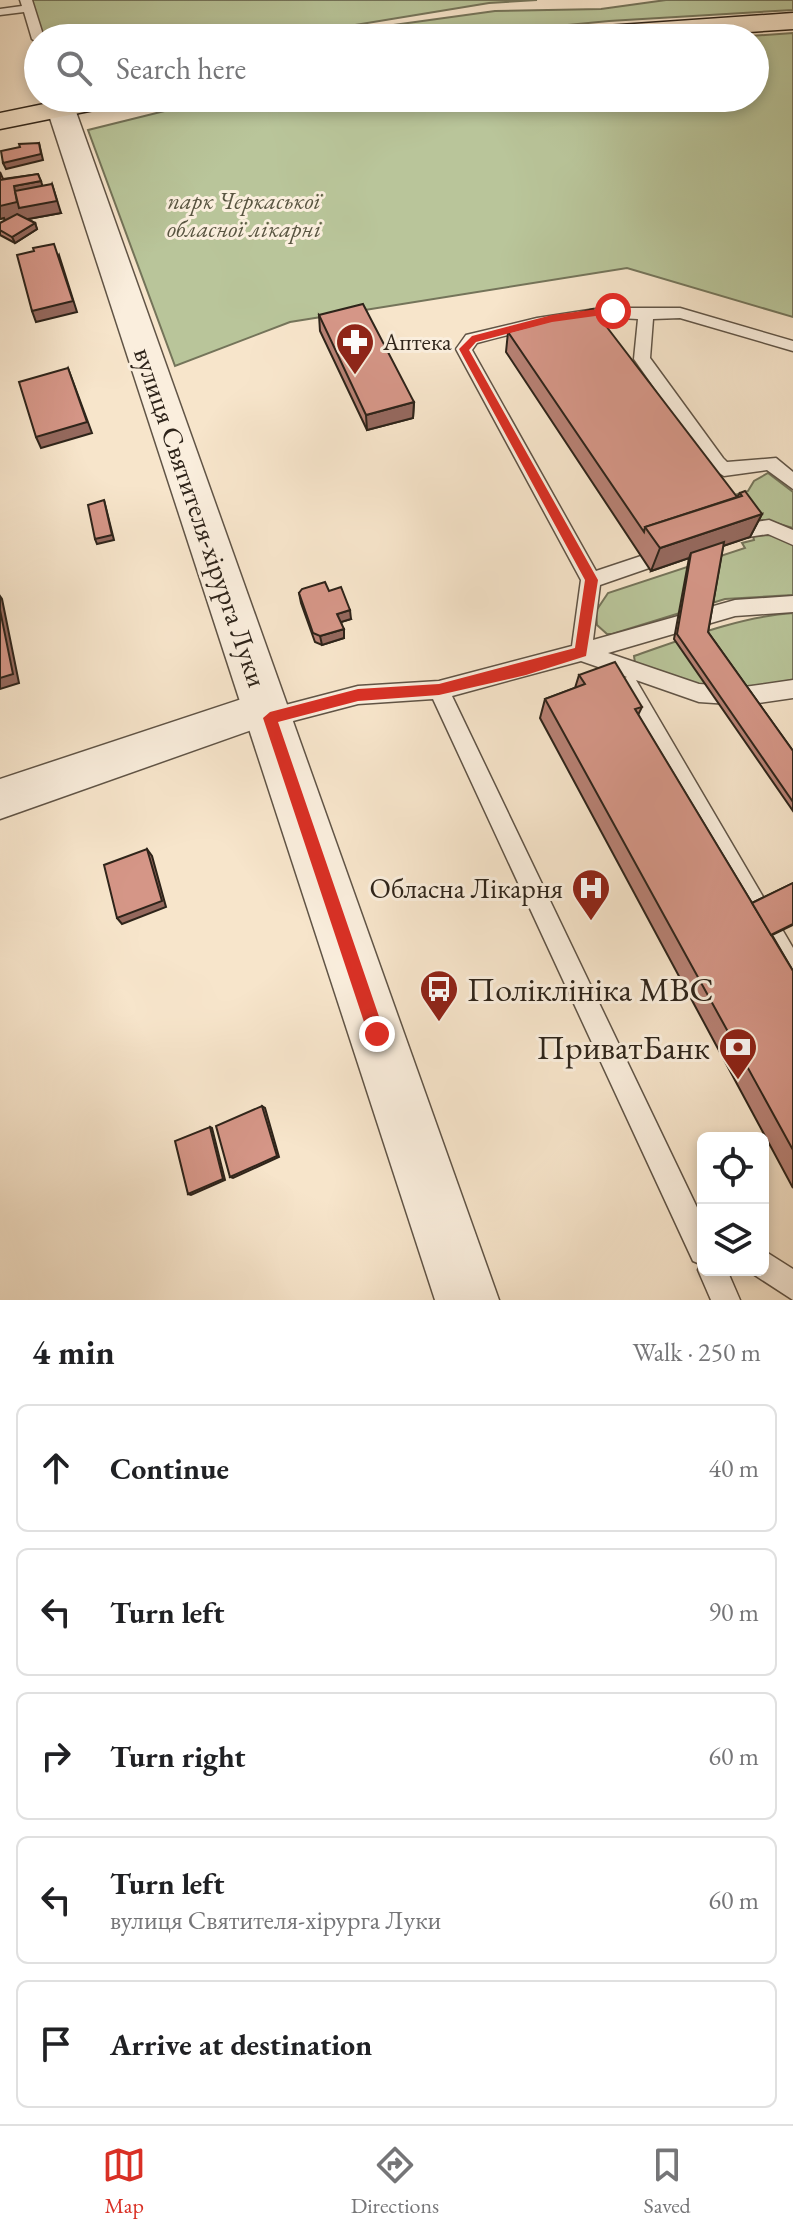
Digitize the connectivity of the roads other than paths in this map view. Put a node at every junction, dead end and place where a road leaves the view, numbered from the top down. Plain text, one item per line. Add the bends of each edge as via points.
1 (27, 4) edge
2 (0, 12) edge
3 (793, 21) edge
4 (33, 24) edge
5 (750, 24) edge
6 (30, 112) edge
7 (62, 112) edge
8 (0, 121) edge
9 (646, 314) junction
10 (793, 346) edge
11 (793, 482) edge
12 (793, 538) edge
13 (709, 540) edge
14 (679, 550) edge
15 (591, 580) junction
16 (793, 604) edge
17 (581, 652) junction
18 (616, 664) junction
19 (793, 689) edge
20 (439, 690) junction
21 (268, 713) junction
22 (0, 799) edge
23 (793, 971) edge
24 (692, 1211) edge
25 (769, 1268) edge
26 (715, 1276) edge
27 (793, 1286) edge
28 (467, 1300) edge
29 (726, 1300) edge

1 - 2 lane
1 - 4 lane
3 - 5 main road
6 - 8 main road
7 - 21 street, вулиця Святителя-хірурга Луки
9 - 10 lane via 680,313
9 - 11 lane via 642,359 717,463 724,469 770,463
9 - 15 lane via 613,311 552,319 472,339 464,349
12 - 13 lane via 769,527
14 - 15 lane
15 - 17 lane
16 - 17 lane via 735,608
17 - 18 lane
17 - 20 lane
18 - 19 lane via 699,693 744,696
18 - 23 lane
20 - 21 lane via 358,695
20 - 24 lane
21 - 22 street
21 - 28 street, вулиця Святителя-хірурга Луки
25 - 27 lane
26 - 29 lane

